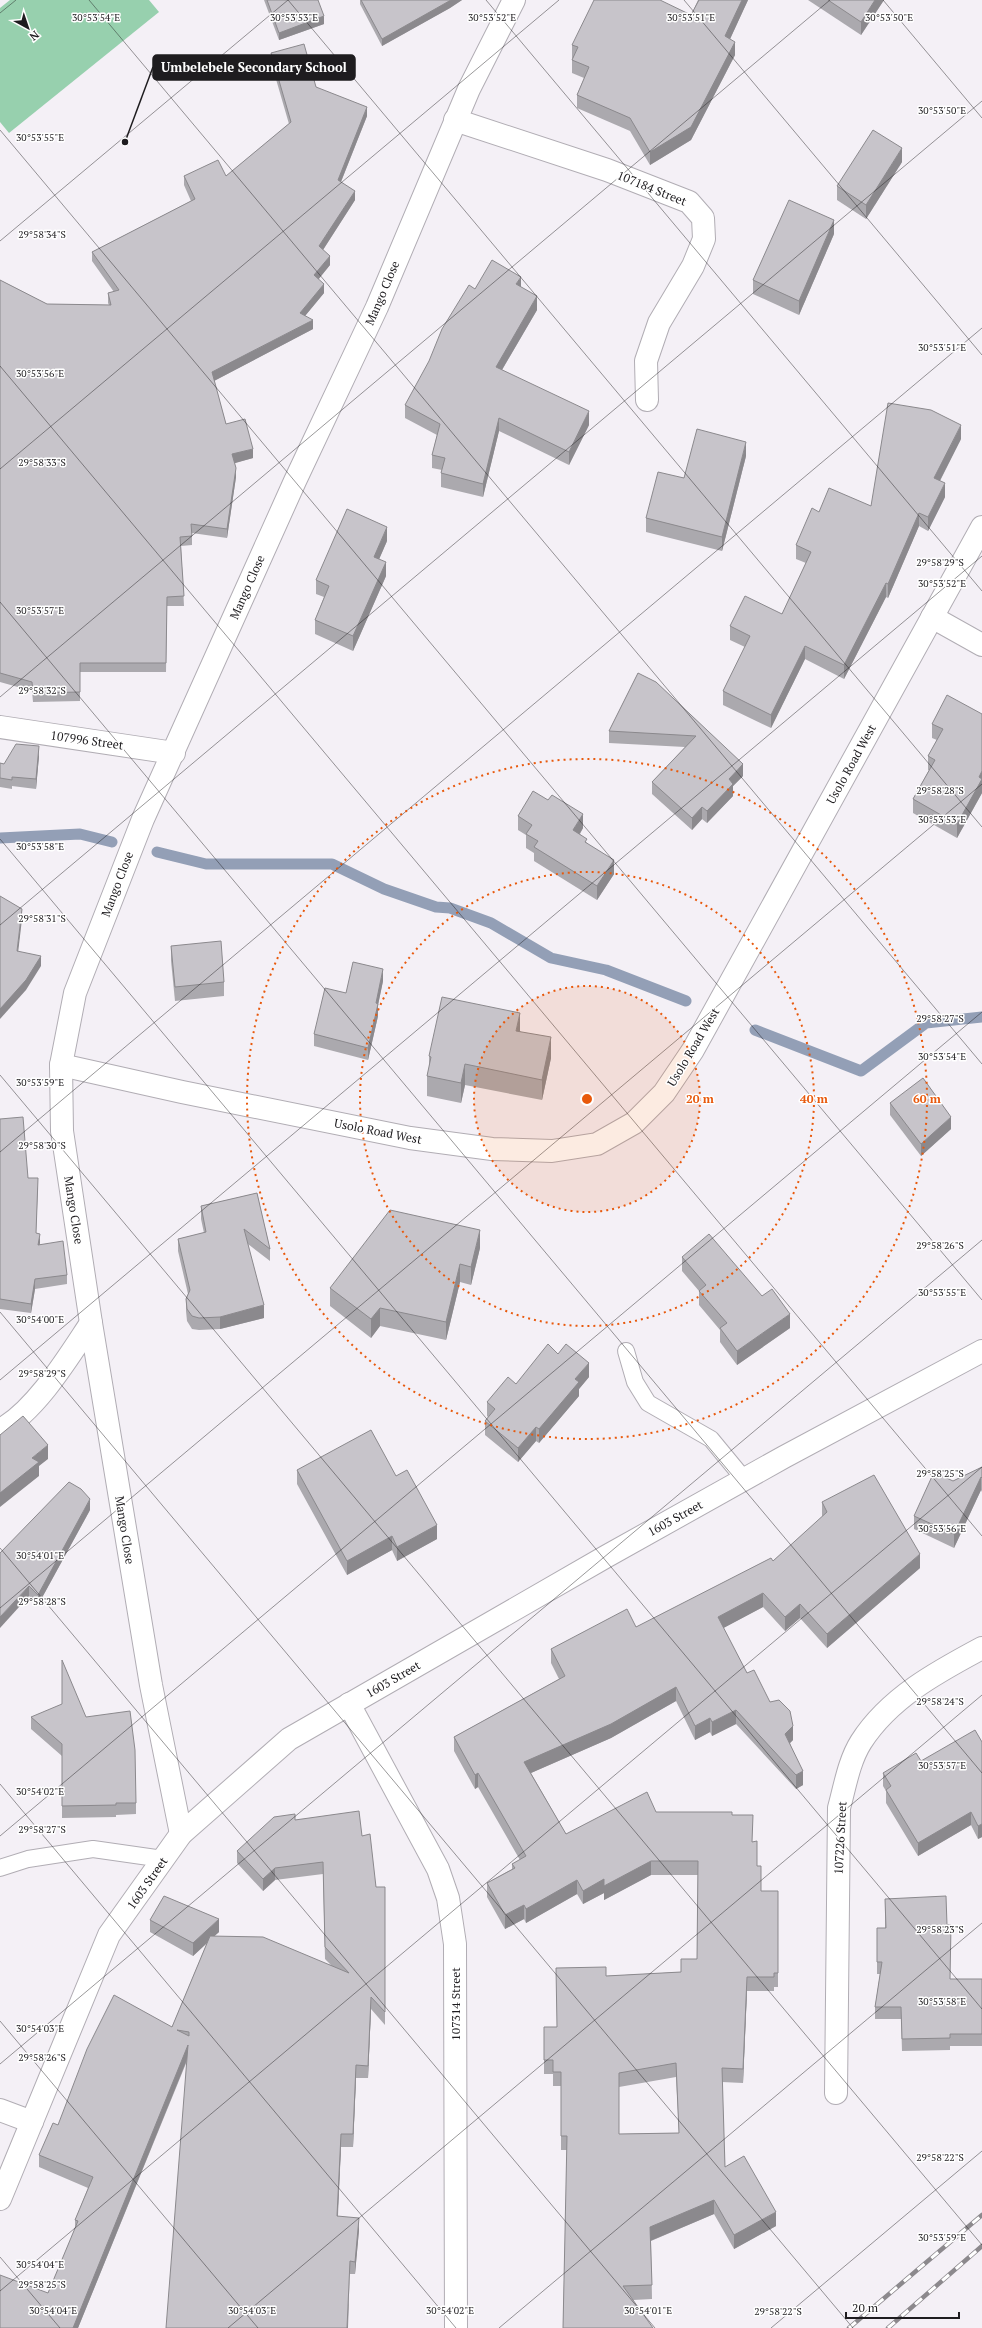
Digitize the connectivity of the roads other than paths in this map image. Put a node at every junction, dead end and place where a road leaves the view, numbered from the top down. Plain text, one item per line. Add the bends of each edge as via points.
1 (514, 0) edge
2 (455, 120) junction
3 (647, 400) dead end
4 (982, 527) edge
5 (932, 616) junction
6 (982, 645) edge
7 (0, 727) edge
8 (174, 753) junction
9 (61, 1065) junction
10 (91, 1323) junction
11 (626, 1351) dead end
12 (982, 1351) edge
13 (0, 1430) edge
14 (744, 1479) junction
15 (982, 1648) edge
16 (349, 1704) junction
17 (181, 1834) junction
18 (163, 1859) junction
19 (0, 1868) edge
20 (836, 2093) dead end
21 (0, 2110) edge
22 (32, 2122) junction
23 (0, 2199) edge
24 (456, 2328) edge

1 - 2 street, Mango Close
2 - 3 street, 107184 Street via 607,170 689,202 703,218 704,240 693,266 660,324 646,361
2 - 8 street, Mango Close via 377,307 295,481
4 - 5 street, Usolo Road West
5 - 6 street
5 - 9 street, Usolo Road West via 693,1050 664,1093 634,1123 597,1144 552,1151 492,1149 410,1138
7 - 8 street, 107996 Street
8 - 9 street, Mango Close via 143,819 75,993
9 - 10 street, Mango Close via 62,1131
10 - 13 street via 58,1373 34,1401
10 - 17 street, Mango Close via 151,1685
11 - 14 lane via 635,1382 648,1403 711,1438
12 - 14 street, 1603 Street
14 - 16 street, 1603 Street
15 - 20 street, 107226 Street via 929,1676 881,1716 860,1742 849,1768 839,1808
16 - 17 street, 1603 Street via 289,1739
16 - 24 street, 107314 Street via 438,1869 448,1898 455,1944
17 - 18 street, 1603 Street
18 - 19 lane via 93,1849 28,1859
18 - 22 street, 1603 Street via 110,1936
21 - 22 street
22 - 23 street, 1603 Street

